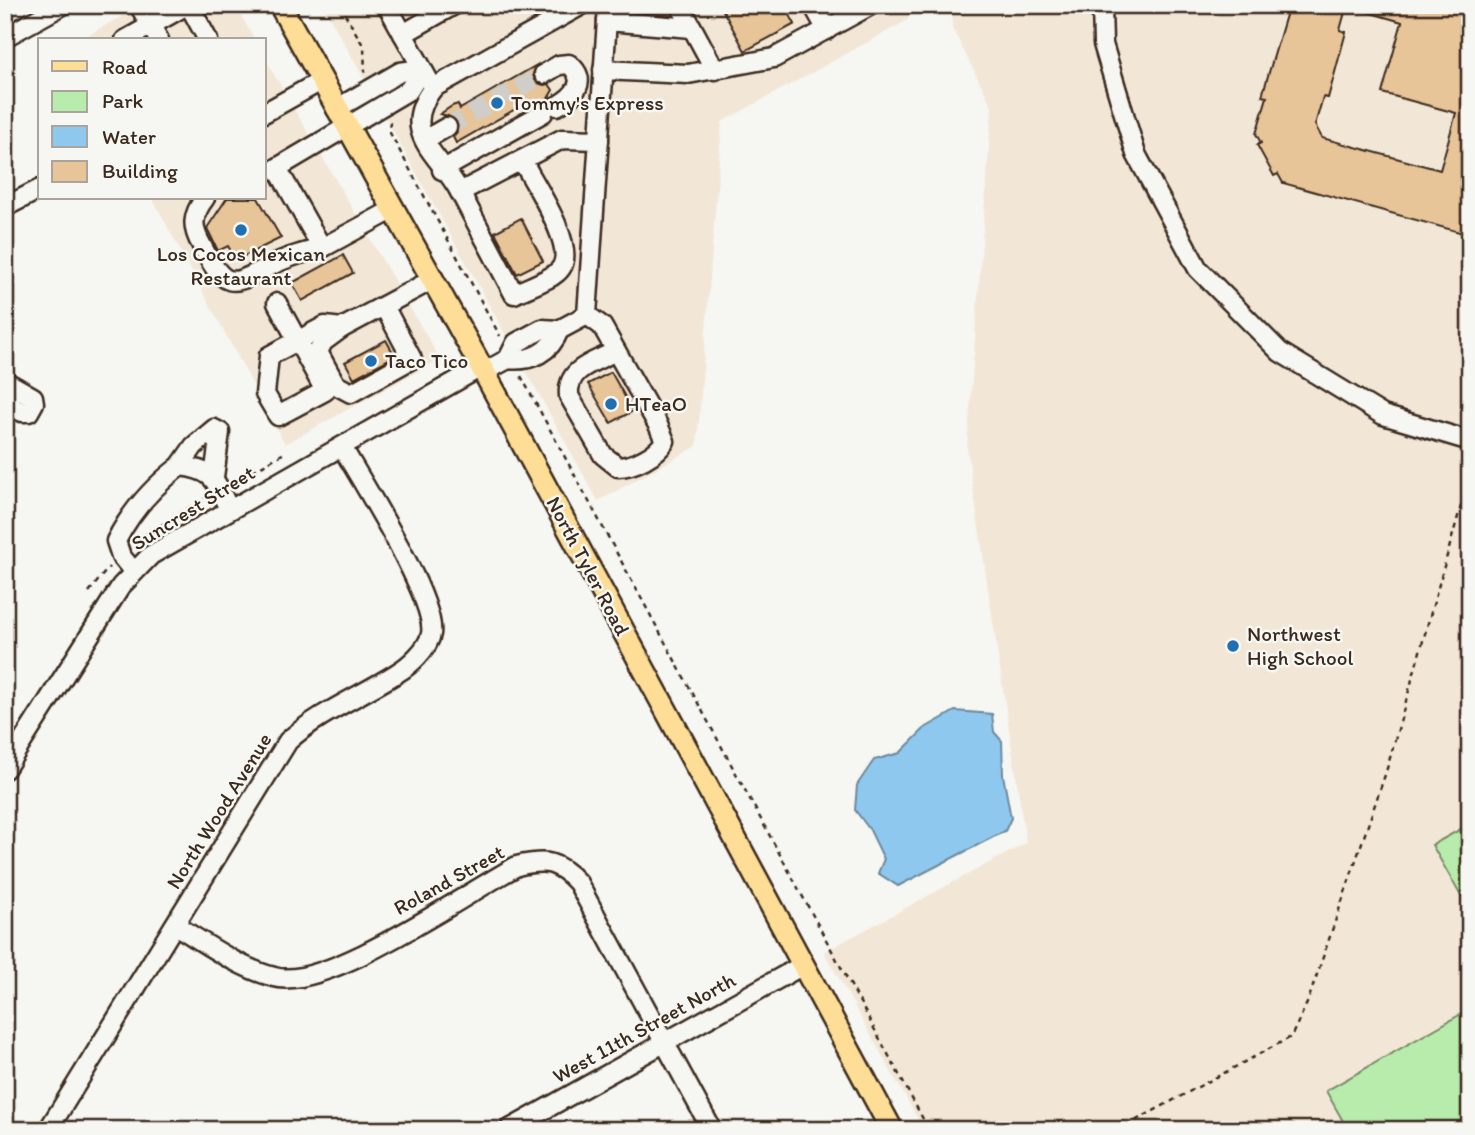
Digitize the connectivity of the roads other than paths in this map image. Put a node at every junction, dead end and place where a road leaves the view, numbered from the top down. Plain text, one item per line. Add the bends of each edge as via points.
1 (139, 5) edge
2 (188, 5) edge
3 (280, 5) edge
4 (387, 5) edge
5 (454, 5) edge
6 (582, 5) edge
7 (680, 5) edge
8 (813, 5) edge
9 (872, 5) edge
10 (1102, 5) edge
11 (55, 7) edge
12 (607, 13) edge
13 (692, 28) junction
14 (827, 30) junction
15 (155, 33) edge
16 (403, 34) junction
17 (5, 37) edge
18 (134, 38) edge
19 (207, 38) edge
20 (422, 69) junction
21 (603, 70) junction
22 (715, 70) junction
23 (544, 74) tunnel mouth
24 (321, 81) junction
25 (433, 88) junction
26 (337, 109) junction
27 (266, 112) edge
28 (447, 127) tunnel mouth
29 (347, 128) junction
30 (426, 139) junction
31 (599, 140) junction
32 (522, 160) junction
33 (271, 169) edge
34 (442, 170) junction
35 (38, 190) edge
36 (460, 191) junction
37 (204, 200) edge
38 (5, 207) edge
39 (394, 209) junction
40 (565, 244) junction
41 (592, 245) junction
42 (322, 248) junction
43 (432, 280) junction
44 (277, 303) dead end
45 (384, 306) junction
46 (587, 316) junction
47 (342, 328) junction
48 (615, 351) junction
49 (482, 370) junction
50 (5, 381) edge
51 (5, 401) edge
52 (1470, 441) edge
53 (342, 447) junction
54 (180, 466) junction
55 (217, 483) junction
56 (229, 510) junction
57 (134, 572) junction
58 (5, 769) edge
59 (175, 925) junction
60 (803, 965) junction
61 (665, 1043) junction
62 (48, 1130) edge
63 (508, 1130) edge
64 (712, 1130) edge
65 (892, 1130) edge

1 - 15 street
2 - 15 street
2 - 19 street
3 - 24 main road, North Tyler Road
4 - 16 street
5 - 16 street
6 - 25 street
7 - 13 street
8 - 14 street
9 - 14 street
10 - 52 street via 1103,44 1136,154 1198,269 1280,352 1383,415
11 - 17 street
12 - 13 street
12 - 21 street
13 - 22 street
14 - 22 street via 774,58
15 - 18 street
16 - 20 street
20 - 25 street
20 - 26 street via 400,72
20 - 29 street via 409,90
21 - 22 street via 688,74
21 - 31 street
23 - 34 street via 569,64 578,71 580,83 576,92 550,110
24 - 26 main road, North Tyler Road
24 - 27 street
25 - 30 street via 420,106 417,124
26 - 29 main road, North Tyler Road
28 - 30 street
29 - 33 street
29 - 39 main road, North Tyler Road
30 - 34 street
31 - 32 street via 562,139
31 - 41 street
32 - 36 street
32 - 40 street
33 - 42 street
34 - 36 street
35 - 38 street
36 - 40 street via 514,294 560,271 566,260
37 - 42 street via 194,213 194,232 214,271 228,280 243,281 279,261
39 - 42 street
39 - 43 main road, North Tyler Road
40 - 41 street
41 - 46 street
43 - 45 street
43 - 49 main road, North Tyler Road
44 - 47 street via 298,341 325,326
45 - 47 street
45 - 47 street via 412,359 351,393 336,385 318,352 323,342
46 - 48 street via 602,326
46 - 49 street, Suncrest Street via 559,330 542,329 516,343 510,358
48 - 48 street via 575,372 569,396 608,461 628,467 661,449 665,442
49 - 53 street, Suncrest Street
49 - 60 main road, North Tyler Road
50 - 51 street via 33,397 34,403 22,412
53 - 56 street, Suncrest Street
53 - 59 street, North Wood Avenue via 413,575 432,621 431,636 399,672 288,741
54 - 55 street via 199,468
54 - 55 street via 214,429 220,432
54 - 57 street via 125,522 116,541
55 - 56 street
56 - 57 street, Suncrest Street via 151,555
57 - 58 street, Suncrest Street
59 - 61 street, Roland Street via 274,978 319,975 517,866 540,860 564,868 578,883
59 - 62 street, North Wood Avenue
60 - 61 street, West 11th Street North
60 - 65 main road, North Tyler Road
61 - 63 street, West 11th Street North
61 - 64 street, Roland Street

